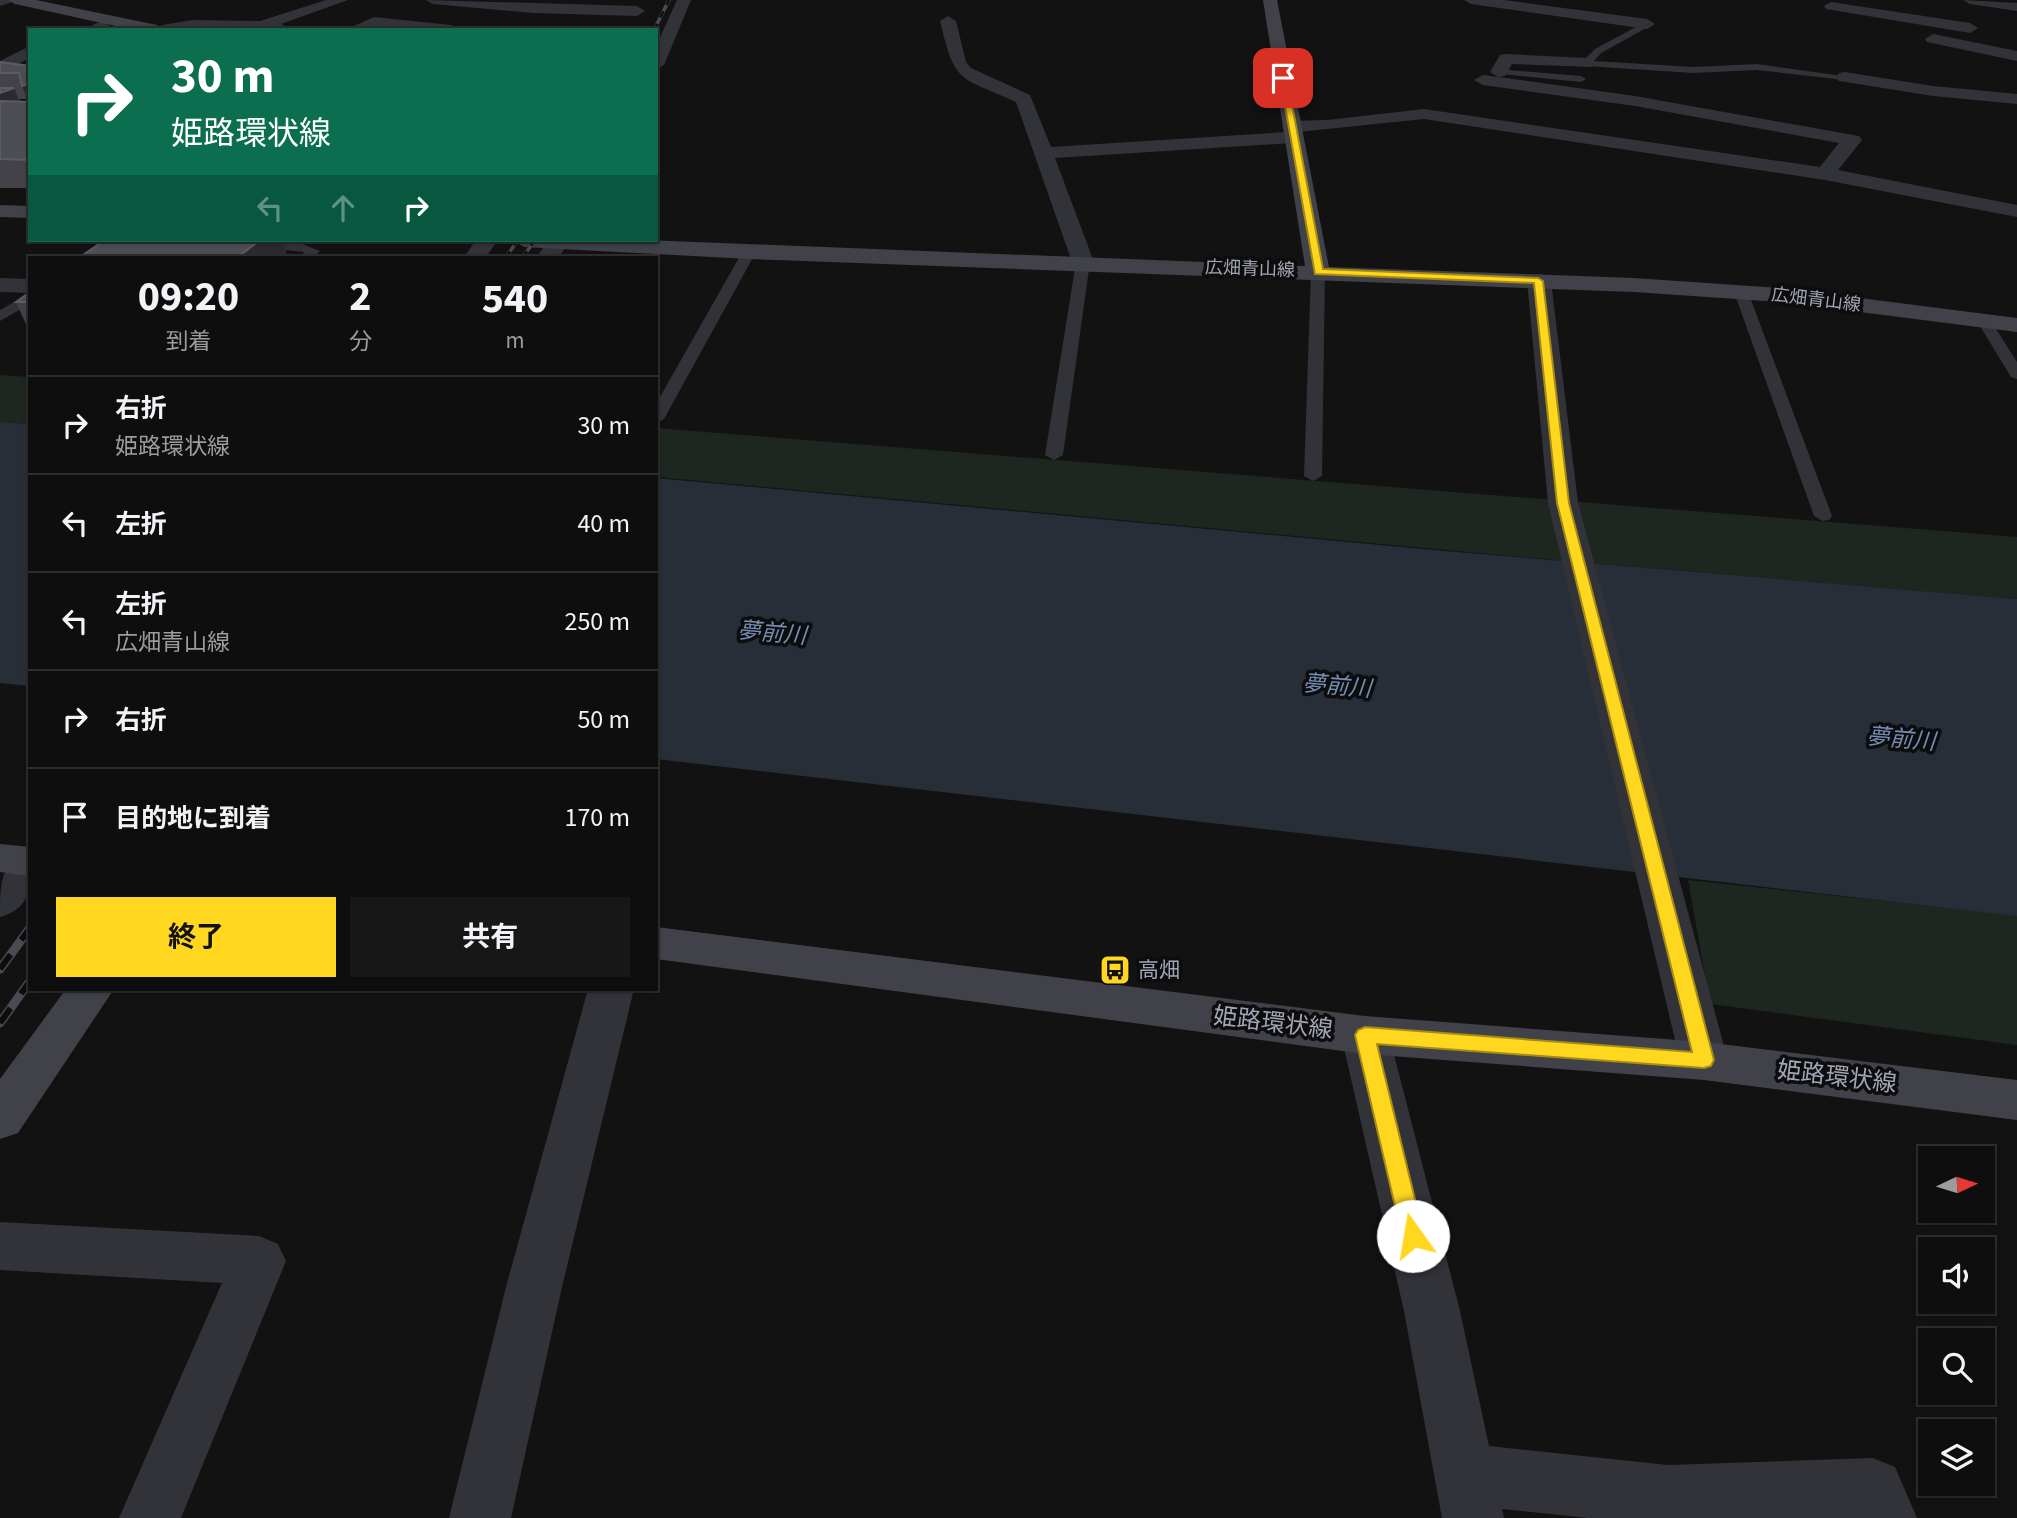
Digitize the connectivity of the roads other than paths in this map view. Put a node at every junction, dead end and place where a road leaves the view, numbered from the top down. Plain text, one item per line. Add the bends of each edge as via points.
1 (13, 0) edge
2 (341, 0) edge
3 (433, 0) edge
4 (684, 0) edge
5 (1270, 0) edge
6 (1471, 0) edge
7 (1970, 0) edge
8 (0, 4) edge
9 (537, 4) edge
10 (271, 5) dead end
11 (639, 5) edge
12 (1832, 5) edge
13 (2017, 7) edge
14 (567, 9) junction
15 (306, 11) junction
16 (948, 21) dead end
17 (549, 24) dead end
18 (1647, 24) joint
19 (263, 25) junction
20 (99, 28) edge
21 (150, 28) edge
22 (174, 28) edge
23 (277, 28) edge
24 (358, 28) edge
25 (432, 28) edge
26 (627, 28) edge
27 (1970, 28) dead end
28 (1905, 33) dead end
29 (26, 38) edge
30 (0, 47) edge
31 (28, 52) edge
32 (2017, 56) edge
33 (658, 60) edge
34 (0, 68) edge
35 (1583, 71) junction
36 (0, 74) edge
37 (20, 76) edge
38 (1845, 77) joint
39 (2017, 99) edge
40 (1447, 101) dead end
41 (1424, 114) junction
42 (1292, 132) junction
43 (1044, 153) junction
44 (1825, 174) junction
45 (0, 211) edge
46 (2017, 211) edge
47 (28, 212) edge
48 (234, 242) edge
49 (299, 242) edge
50 (534, 242) edge
51 (555, 246) edge
52 (749, 253) junction
53 (308, 256) edge
54 (1083, 262) junction
55 (1318, 272) junction
56 (1538, 281) junction
57 (0, 285) edge
58 (28, 286) edge
59 (1741, 292) junction
60 (28, 298) edge
61 (0, 317) edge
62 (1984, 321) junction
63 (2017, 325) edge
64 (2017, 374) edge
65 (658, 415) edge
66 (1054, 455) dead end
67 (1313, 476) dead end
68 (1823, 516) dead end
69 (0, 858) edge
70 (28, 862) edge
71 (28, 865) edge
72 (0, 902) edge
73 (658, 943) edge
74 (90, 991) edge
75 (610, 991) edge
76 (1365, 1035) junction
77 (1704, 1060) junction
78 (2017, 1100) edge
79 (0, 1118) edge
80 (0, 1246) edge
81 (1469, 1496) edge
82 (150, 1518) edge
83 (480, 1518) edge
84 (1886, 1518) edge

1 - 8 street
1 - 21 main road
2 - 15 street
3 - 9 street
4 - 33 street
5 - 42 main road
6 - 18 street
7 - 13 street
8 - 20 main road
9 - 14 street
10 - 15 street
11 - 14 street
11 - 26 street
12 - 27 street
14 - 17 street via 558,22
15 - 19 street
16 - 43 street via 965,72 1024,99
18 - 35 lane via 1598,51
19 - 22 street
19 - 23 street
24 - 25 street via 374,22
28 - 32 street
29 - 30 street
31 - 34 street
35 - 38 lane via 1758,67
35 - 44 street via 1506,59 1501,71 1477,84 1634,101 1852,140
36 - 37 street
38 - 39 street
40 - 41 street
41 - 42 street
41 - 44 street
42 - 43 street
42 - 55 main road
43 - 54 street
44 - 46 street
45 - 47 main road
48 - 49 lane
49 - 53 lane via 313,251
50 - 51 main road, 広畑青山線
51 - 52 main road, 広畑青山線
52 - 54 main road, 広畑青山線
52 - 65 lane
54 - 55 main road, 広畑青山線
54 - 66 lane
55 - 56 main road, 広畑青山線
55 - 67 lane
56 - 59 main road, 広畑青山線
56 - 77 street via 1563,503
57 - 58 street
59 - 62 main road, 広畑青山線
59 - 68 lane
60 - 61 lane
62 - 63 main road, 広畑青山線
62 - 64 lane
69 - 70 main road
71 - 72 street
73 - 76 main road, 姫路環状線
74 - 79 main road
75 - 83 street
76 - 77 main road, 姫路環状線
76 - 81 street via 1432,1311
77 - 78 main road, 姫路環状線
80 - 82 street via 259,1261
81 - 84 street via 1873,1489

